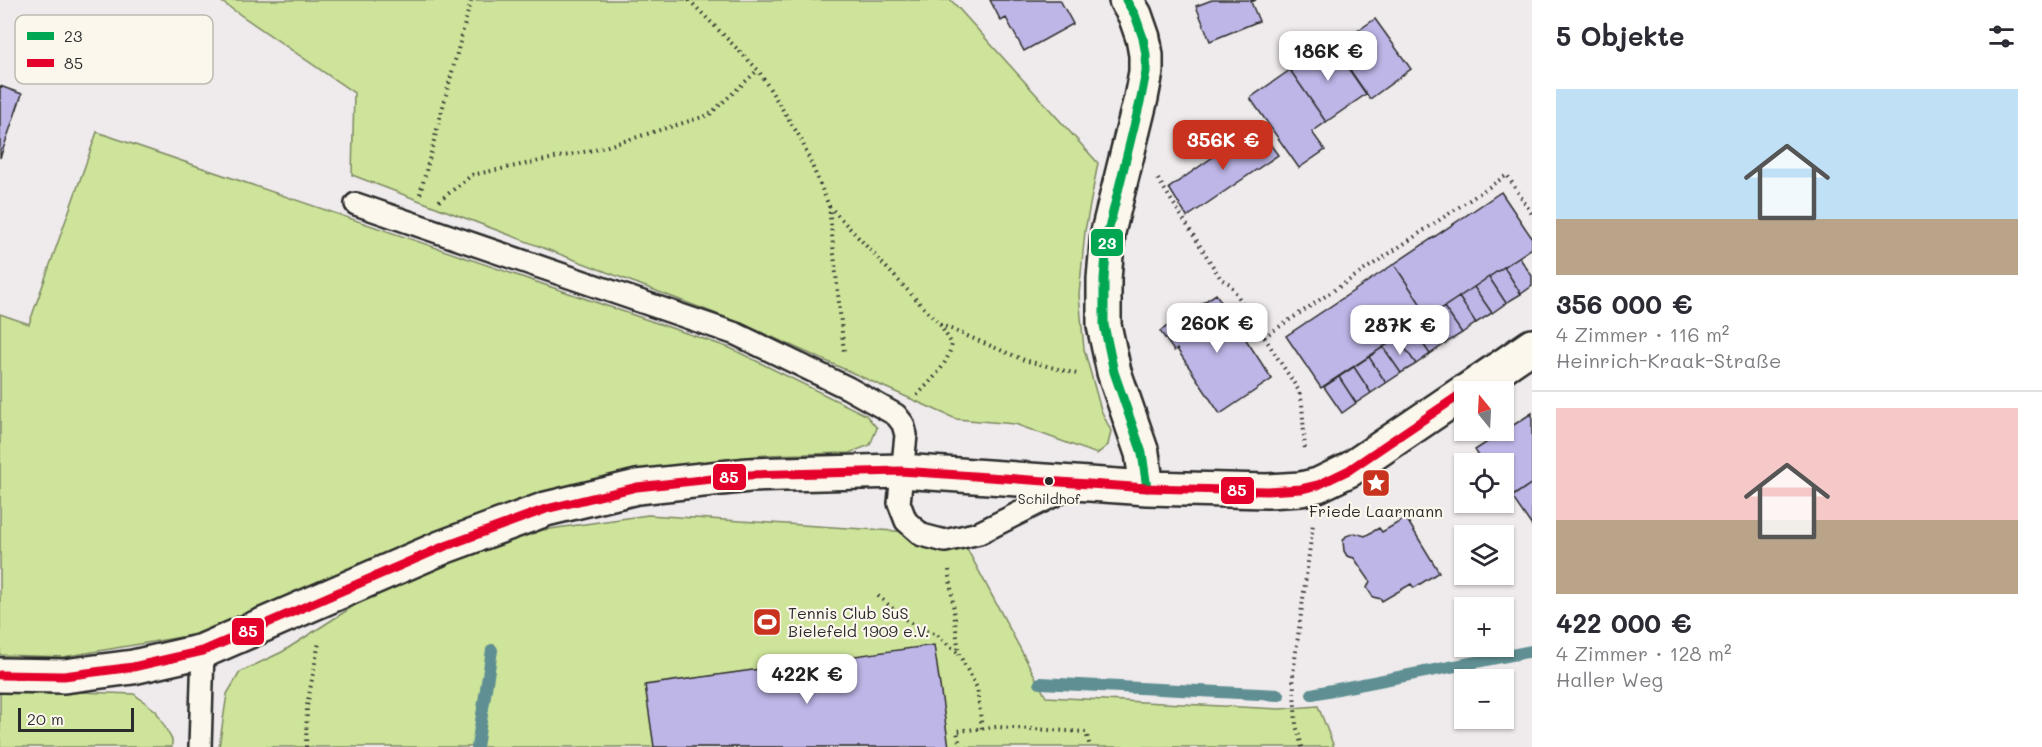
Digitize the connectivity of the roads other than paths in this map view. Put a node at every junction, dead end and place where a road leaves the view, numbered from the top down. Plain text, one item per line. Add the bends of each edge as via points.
1 (1126, 0) edge
2 (356, 204) dead end
3 (1532, 346) edge
4 (1480, 381) edge
5 (1454, 399) edge
6 (901, 471) junction
7 (1076, 484) junction
8 (1147, 488) junction
9 (202, 651) junction
10 (0, 675) edge
11 (200, 747) edge

1 - 8 street via 1135,15 1146,55 1141,98 1108,232 1104,325 1114,372 1138,438
2 - 6 lane via 736,333 896,415 906,435
3 - 4 street
5 - 8 street via 1349,470 1313,486 1267,491
6 - 7 street
6 - 7 lane via 899,503 906,521 922,535 945,541 979,533
6 - 9 street via 749,475 637,487 546,509 442,547
7 - 8 street
9 - 10 street via 133,667 64,676
9 - 11 lane

